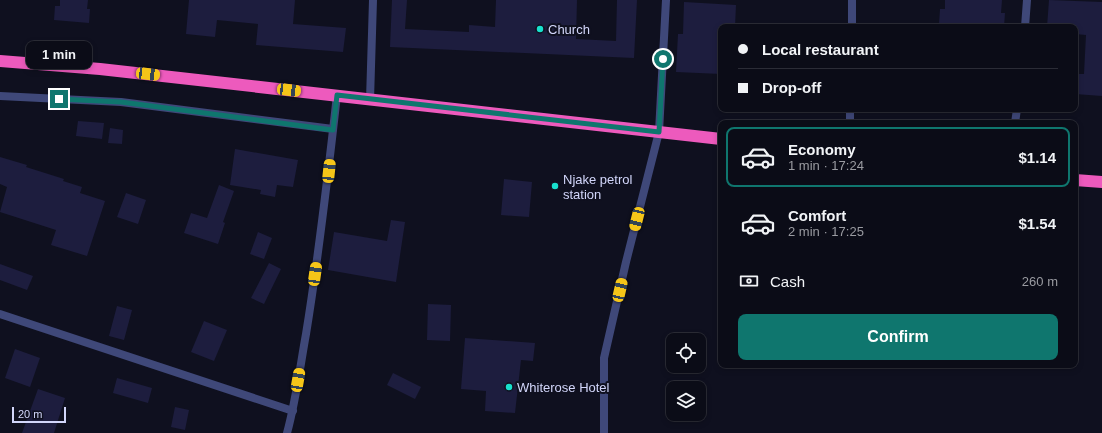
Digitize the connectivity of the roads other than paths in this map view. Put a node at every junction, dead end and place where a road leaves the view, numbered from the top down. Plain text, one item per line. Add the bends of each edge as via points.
1 (373, 0) edge
2 (666, 0) edge
3 (852, 0) edge
4 (1027, 0) edge
5 (852, 24) edge
6 (1025, 24) edge
7 (0, 61) edge
8 (337, 95) junction
9 (0, 96) edge
10 (370, 100) junction
11 (333, 130) junction
12 (659, 132) junction
13 (718, 138) edge
14 (1078, 180) edge
15 (1102, 182) edge
16 (0, 314) edge
17 (293, 411) junction
18 (288, 433) edge
19 (604, 433) edge

1 - 10 street
2 - 12 street
3 - 5 street
4 - 6 street
7 - 8 highway via 100,69
8 - 10 highway
8 - 11 street
9 - 11 street via 121,102
10 - 12 highway
11 - 17 street via 324,214
12 - 13 highway
12 - 19 street via 604,358
14 - 15 highway
16 - 17 street
17 - 18 street

